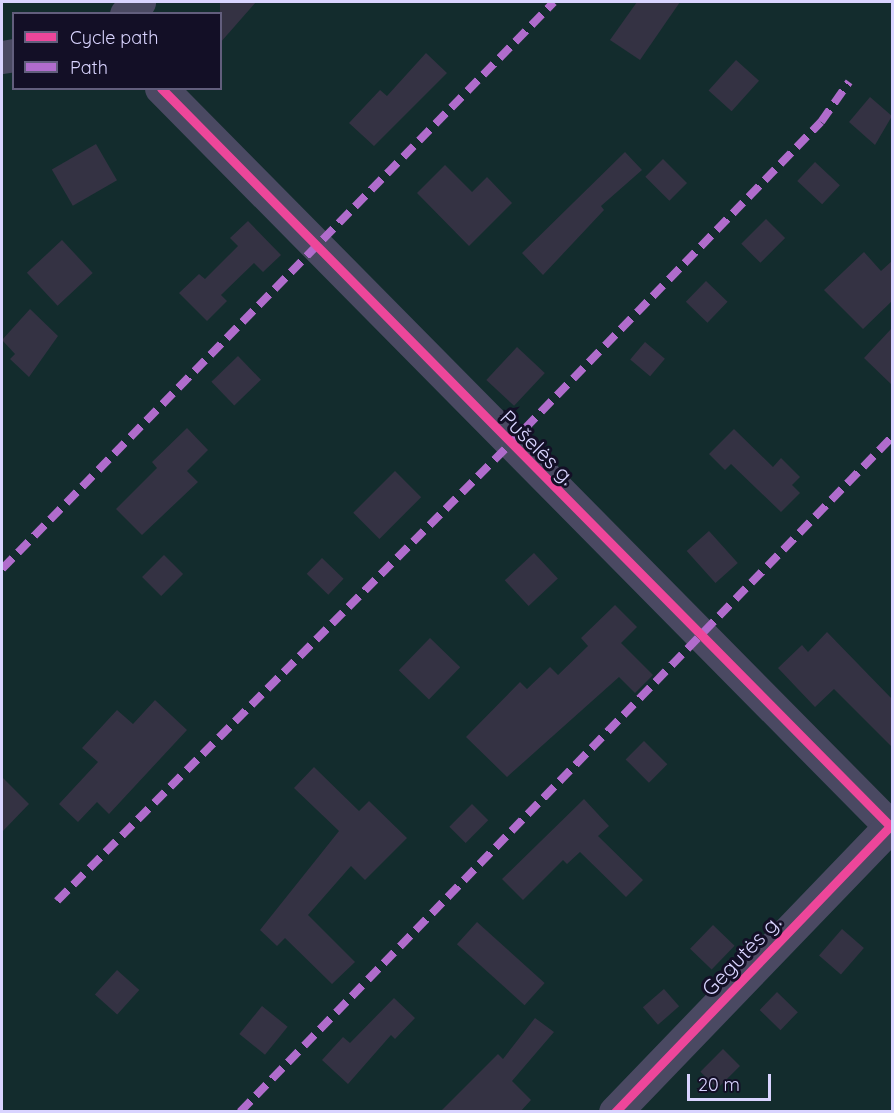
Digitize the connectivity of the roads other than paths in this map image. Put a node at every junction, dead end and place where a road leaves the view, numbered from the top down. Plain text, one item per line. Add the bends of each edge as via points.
1 (163, 90) edge
2 (892, 826) edge
3 (615, 1112) edge

1 - 2 street, Pušelės g.
2 - 3 street, Gegutės g.

